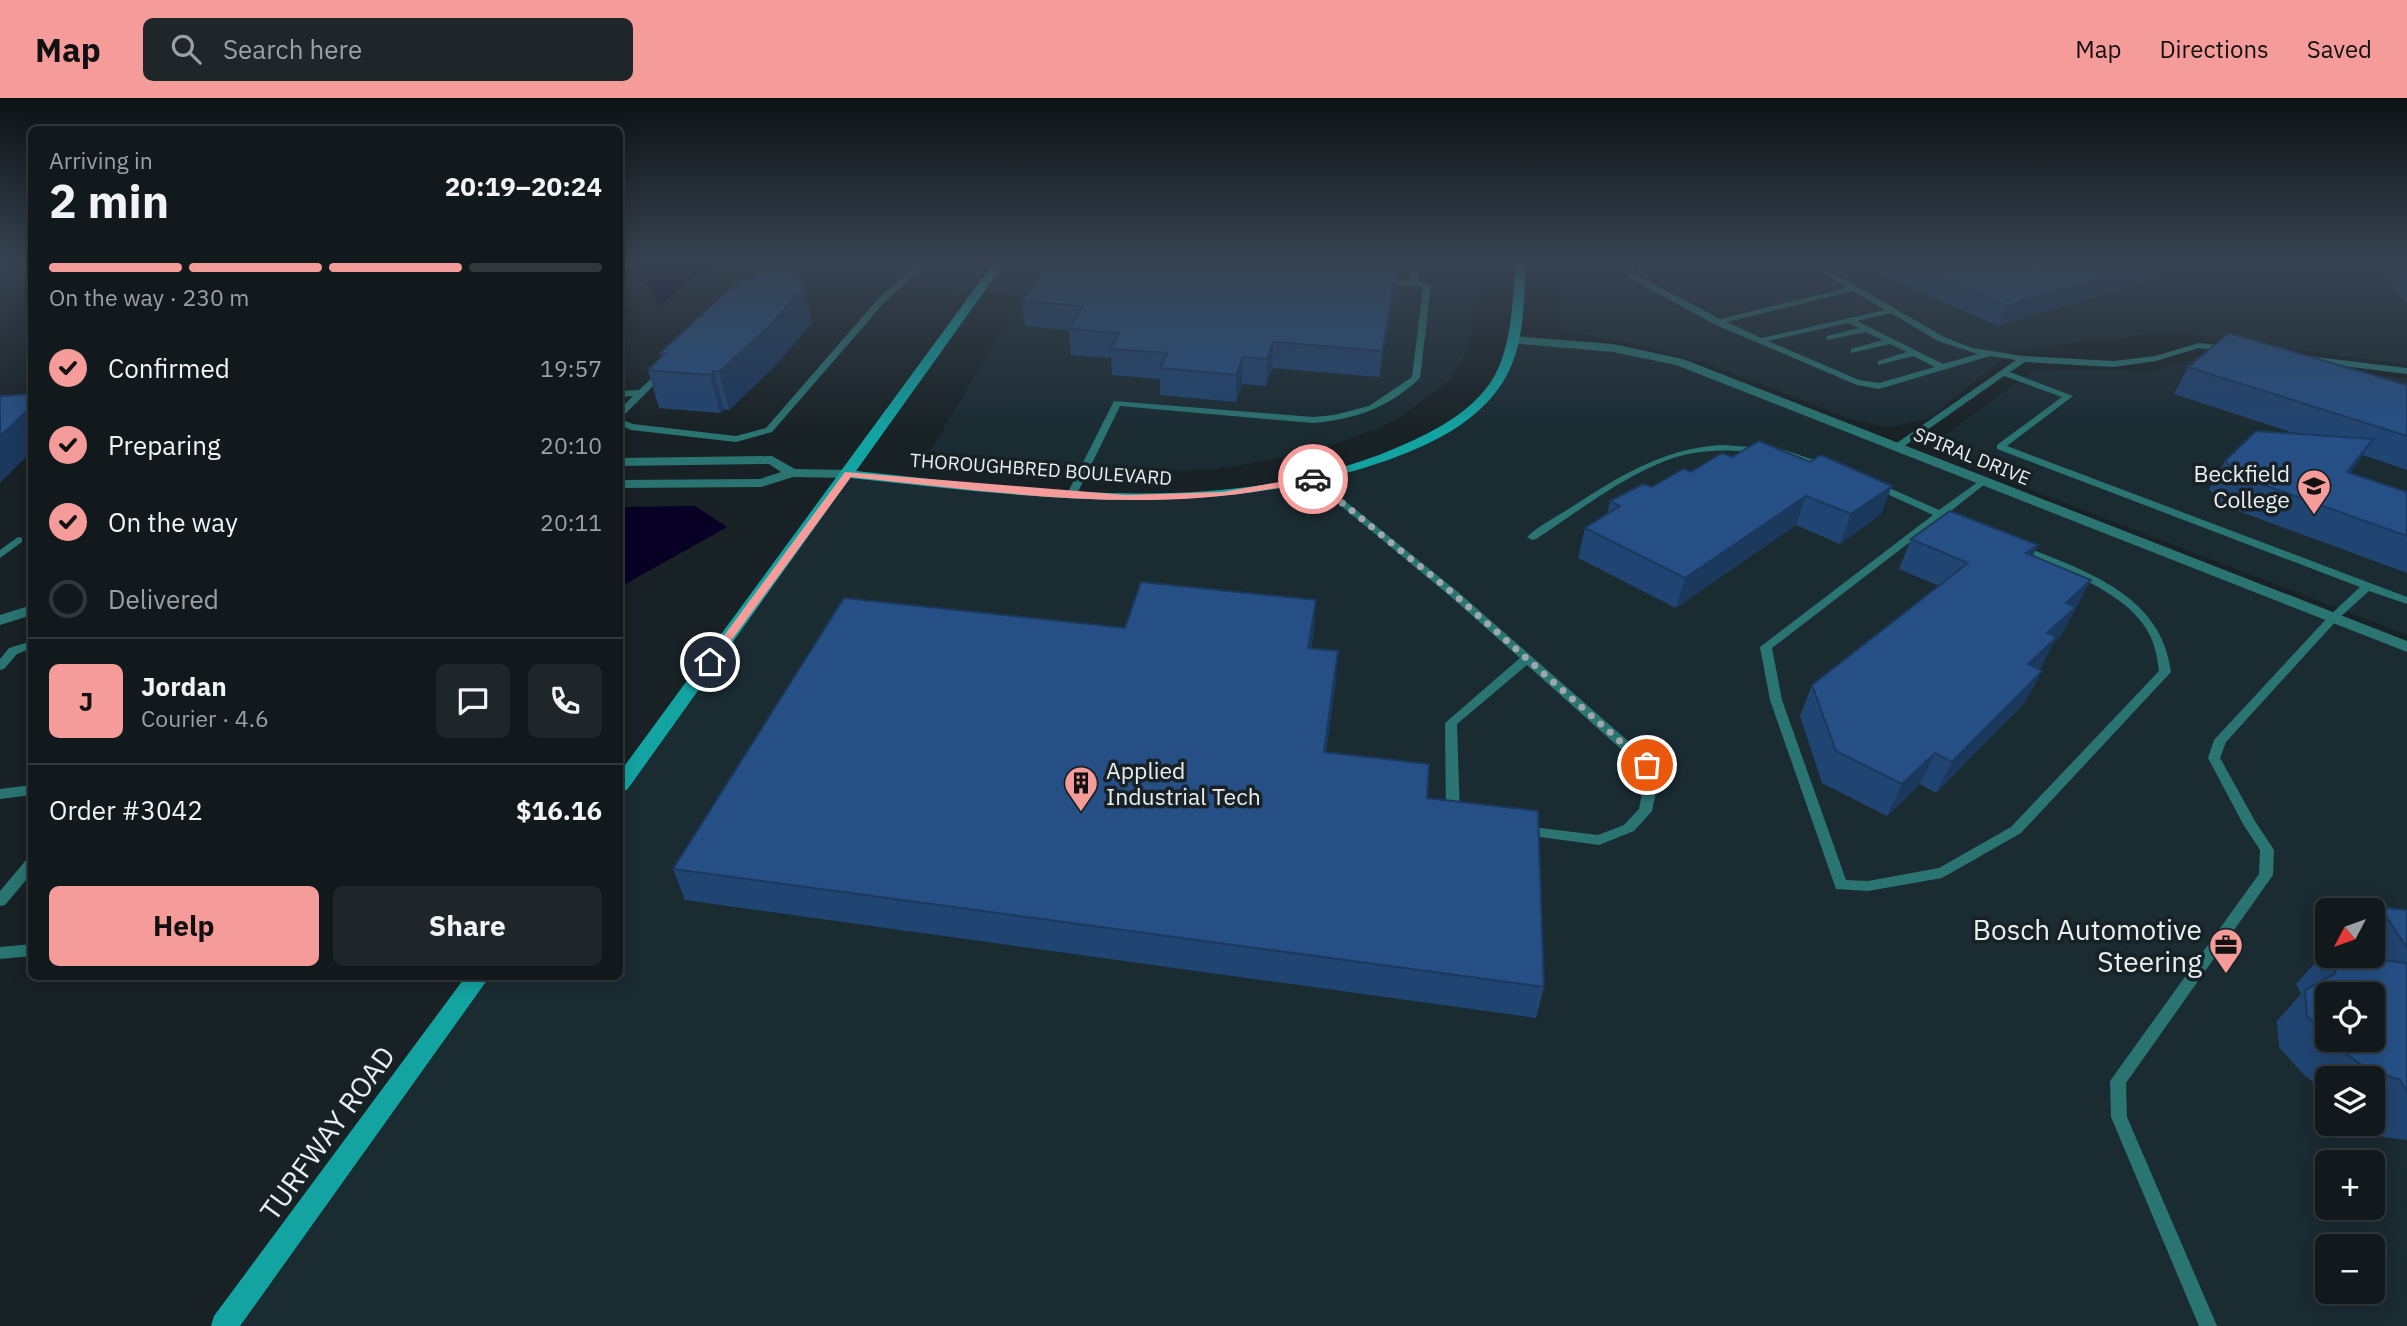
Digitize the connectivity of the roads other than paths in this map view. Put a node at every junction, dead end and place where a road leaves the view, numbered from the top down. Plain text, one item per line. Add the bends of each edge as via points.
1 (866, 318) edge
2 (960, 318) edge
3 (1423, 318) edge
4 (1515, 318) edge
5 (1709, 318) edge
6 (1736, 318) edge
7 (1857, 318) edge
8 (1907, 318) edge
9 (1850, 320) junction
10 (1717, 323) junction
11 (1867, 329) junction
12 (1830, 338) dead end
13 (1513, 340) junction
14 (1761, 340) junction
15 (1891, 341) junction
16 (1799, 346) dead end
17 (1784, 350) junction
18 (2241, 350) edge
19 (1854, 351) dead end
20 (1914, 353) junction
21 (1989, 353) junction
22 (2296, 357) edge
23 (1825, 359) dead end
24 (2023, 359) junction
25 (1813, 362) junction
26 (1881, 363) dead end
27 (669, 366) edge
28 (1942, 367) junction
29 (1849, 371) dead end
30 (2407, 371) edge
31 (2003, 373) junction
32 (1839, 374) junction
33 (1879, 386) joint
34 (641, 393) junction
35 (623, 394) edge
36 (623, 411) edge
37 (623, 423) edge
38 (1897, 447) junction
39 (623, 462) edge
40 (1833, 470) edge
41 (792, 473) junction
42 (848, 474) junction
43 (1314, 479) junction
44 (1859, 480) edge
45 (1982, 482) junction
46 (623, 484) edge
47 (1072, 494) junction
48 (1941, 515) junction
49 (1966, 525) edge
50 (1532, 537) dead end
51 (18, 540) dead end
52 (2003, 541) edge
53 (0, 555) edge
54 (2368, 586) junction
55 (2407, 601) edge
56 (28, 611) edge
57 (2333, 618) junction
58 (0, 620) edge
59 (28, 645) edge
60 (2407, 647) edge
61 (1526, 659) junction
62 (0, 666) edge
63 (623, 781) edge
64 (28, 790) edge
65 (0, 794) edge
66 (1467, 824) edge
67 (1506, 829) edge
68 (28, 868) edge
69 (0, 901) edge
70 (28, 950) edge
71 (0, 953) edge
72 (476, 980) edge
73 (224, 1326) edge
74 (2208, 1326) edge

1 - 37 lane via 769,430 736,439
2 - 42 main road
3 - 47 lane via 1416,378 1386,400 1354,414 1313,420 1117,403
4 - 13 main road, THOROUGHBRED BOULEVARD
5 - 10 lane
6 - 10 lane
7 - 9 lane
8 - 21 lane via 1941,339
9 - 11 lane
9 - 14 lane
10 - 14 lane
11 - 12 lane
11 - 15 lane
13 - 38 street, SPIRAL DRIVE via 1613,348 1679,362
13 - 43 main road, THOROUGHBRED BOULEVARD via 1492,389 1452,423 1410,447
14 - 17 lane
15 - 19 lane
15 - 20 lane
16 - 17 lane
17 - 25 lane
18 - 24 lane via 2199,345 2114,364
20 - 26 lane
20 - 28 lane
21 - 24 lane
21 - 28 lane
22 - 30 lane
23 - 25 lane
24 - 31 lane
25 - 32 lane
27 - 34 lane
28 - 33 lane
29 - 32 lane
31 - 38 lane
31 - 54 lane via 2068,396 2000,447
32 - 33 lane
34 - 35 lane
34 - 36 lane
38 - 45 street, SPIRAL DRIVE
39 - 41 street via 772,460
40 - 50 lane via 1783,452 1743,447 1678,454 1645,468
41 - 42 street
41 - 46 street via 761,483
42 - 47 main road, THOROUGHBRED BOULEVARD
42 - 63 main road
43 - 47 main road, THOROUGHBRED BOULEVARD via 1223,495 1126,498
43 - 61 lane
44 - 48 lane
45 - 48 lane
45 - 57 street, SPIRAL DRIVE
48 - 49 lane
48 - 52 lane via 1766,647 1776,700 1841,885 1868,887 1942,873 2016,830 2165,672 2160,643 2145,620 2120,598 2088,577
51 - 53 lane
54 - 55 lane
54 - 57 lane
56 - 58 street
57 - 60 street, SPIRAL DRIVE
57 - 74 lane via 2220,740 2214,758 2267,850 2266,874 2118,1080 2119,1117
59 - 62 lane via 13,651
61 - 66 lane via 1451,723 1453,822
61 - 67 lane via 1647,765 1651,783 1645,811 1629,828 1599,840
64 - 65 lane
68 - 69 lane
70 - 71 lane
72 - 73 main road, TURFWAY ROAD

